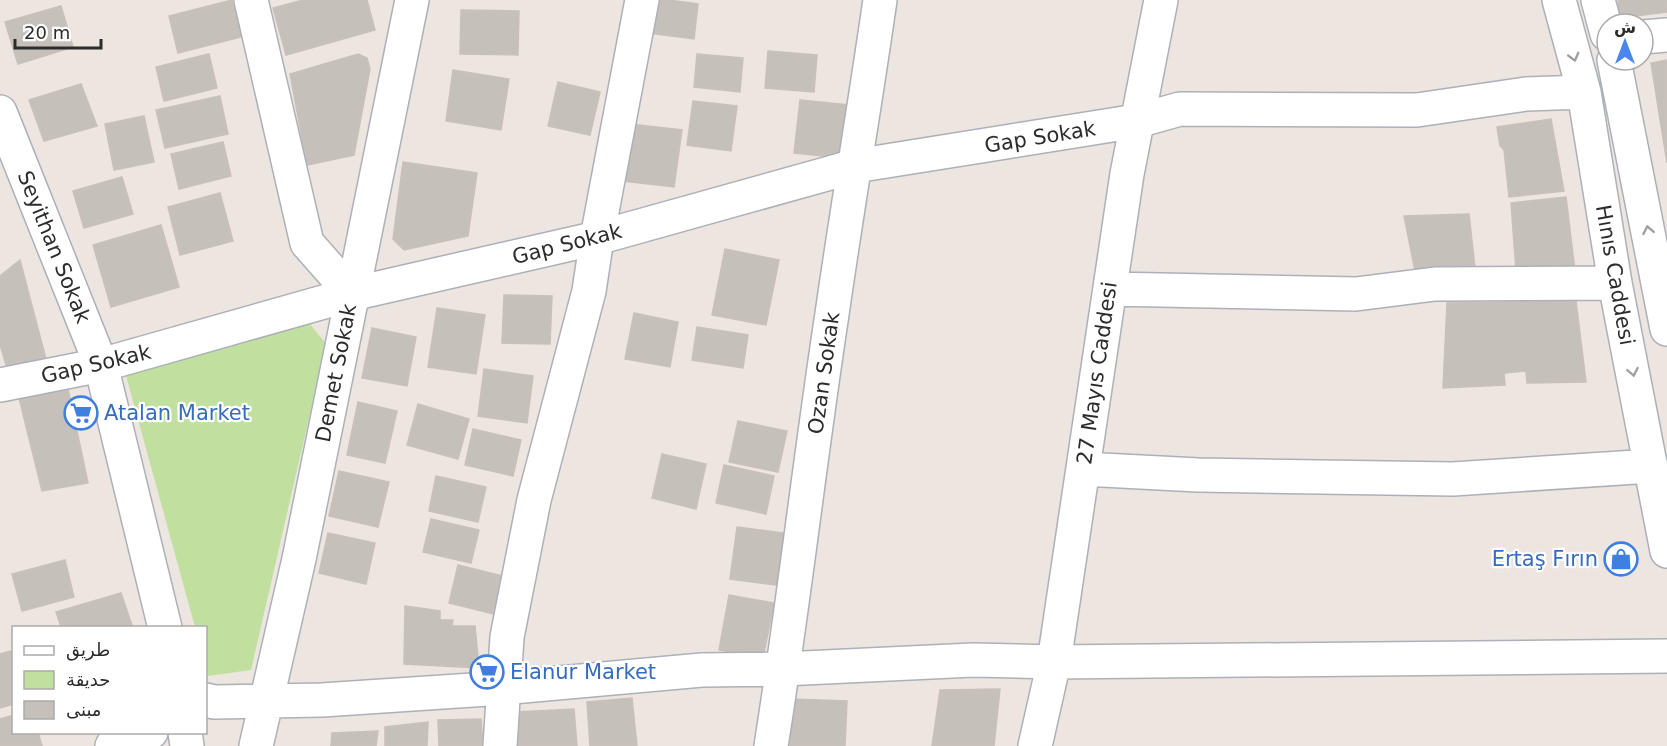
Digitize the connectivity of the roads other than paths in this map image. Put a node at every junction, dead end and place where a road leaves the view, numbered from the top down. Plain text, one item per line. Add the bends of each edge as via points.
1 (251, 0) edge
2 (412, 0) edge
3 (642, 0) edge
4 (879, 0) edge
5 (1161, 0) edge
6 (1559, 0) edge
7 (1617, 72) edge
8 (1584, 92) junction
9 (0, 112) edge
10 (1137, 121) junction
11 (855, 166) junction
12 (597, 238) junction
13 (1661, 264) edge
14 (1615, 283) junction
15 (1110, 289) junction
16 (352, 294) junction
17 (1667, 328) edge
18 (101, 365) junction
19 (0, 385) edge
20 (1651, 466) junction
21 (1083, 469) junction
22 (1667, 551) edge
23 (165, 626) edge
24 (1667, 656) edge
25 (1054, 662) junction
26 (783, 669) junction
27 (503, 688) junction
28 (207, 700) edge
29 (266, 702) junction
30 (147, 734) edge
31 (112, 746) edge
32 (256, 746) edge
33 (500, 746) edge
34 (771, 746) edge
35 (1035, 746) edge

1 - 16 street via 307,243
2 - 16 street, Demet Sokak
3 - 12 street
4 - 11 street, Ozan Sokak
5 - 10 street, 27 Mayıs Caddesi
6 -> 8 street, Hınıs Caddesi
13 -> 7 street, Hınıs Caddesi
8 - 10 street, Gap Sokak via 1526,94 1417,111 1180,109
8 - 14 street, Hınıs Caddesi
9 - 18 street, Seyithan Sokak
10 - 11 street, Gap Sokak
10 - 15 street, 27 Mayıs Caddesi
11 - 12 street, Gap Sokak
11 - 26 street, Ozan Sokak
12 - 16 street, Gap Sokak
12 - 27 street via 589,291 534,500 507,637
13 - 17 street, Hınıs Caddesi
14 - 15 street via 1435,284 1356,294
14 -> 20 street, Hınıs Caddesi
15 - 21 street, 27 Mayıs Caddesi
16 - 18 street, Gap Sokak
16 - 29 street, Demet Sokak
18 - 19 street, Gap Sokak
18 - 23 street, Seyithan Sokak
20 - 21 street via 1453,479
20 - 22 street, Hınıs Caddesi
21 - 25 street, 27 Mayıs Caddesi
24 - 25 street
25 - 26 street via 973,660
25 - 35 street, 27 Mayıs Caddesi
26 - 27 street via 702,670
26 - 34 street, Ozan Sokak
27 - 29 street
27 - 33 street
28 - 29 street
29 - 32 street, Demet Sokak
30 - 31 street

